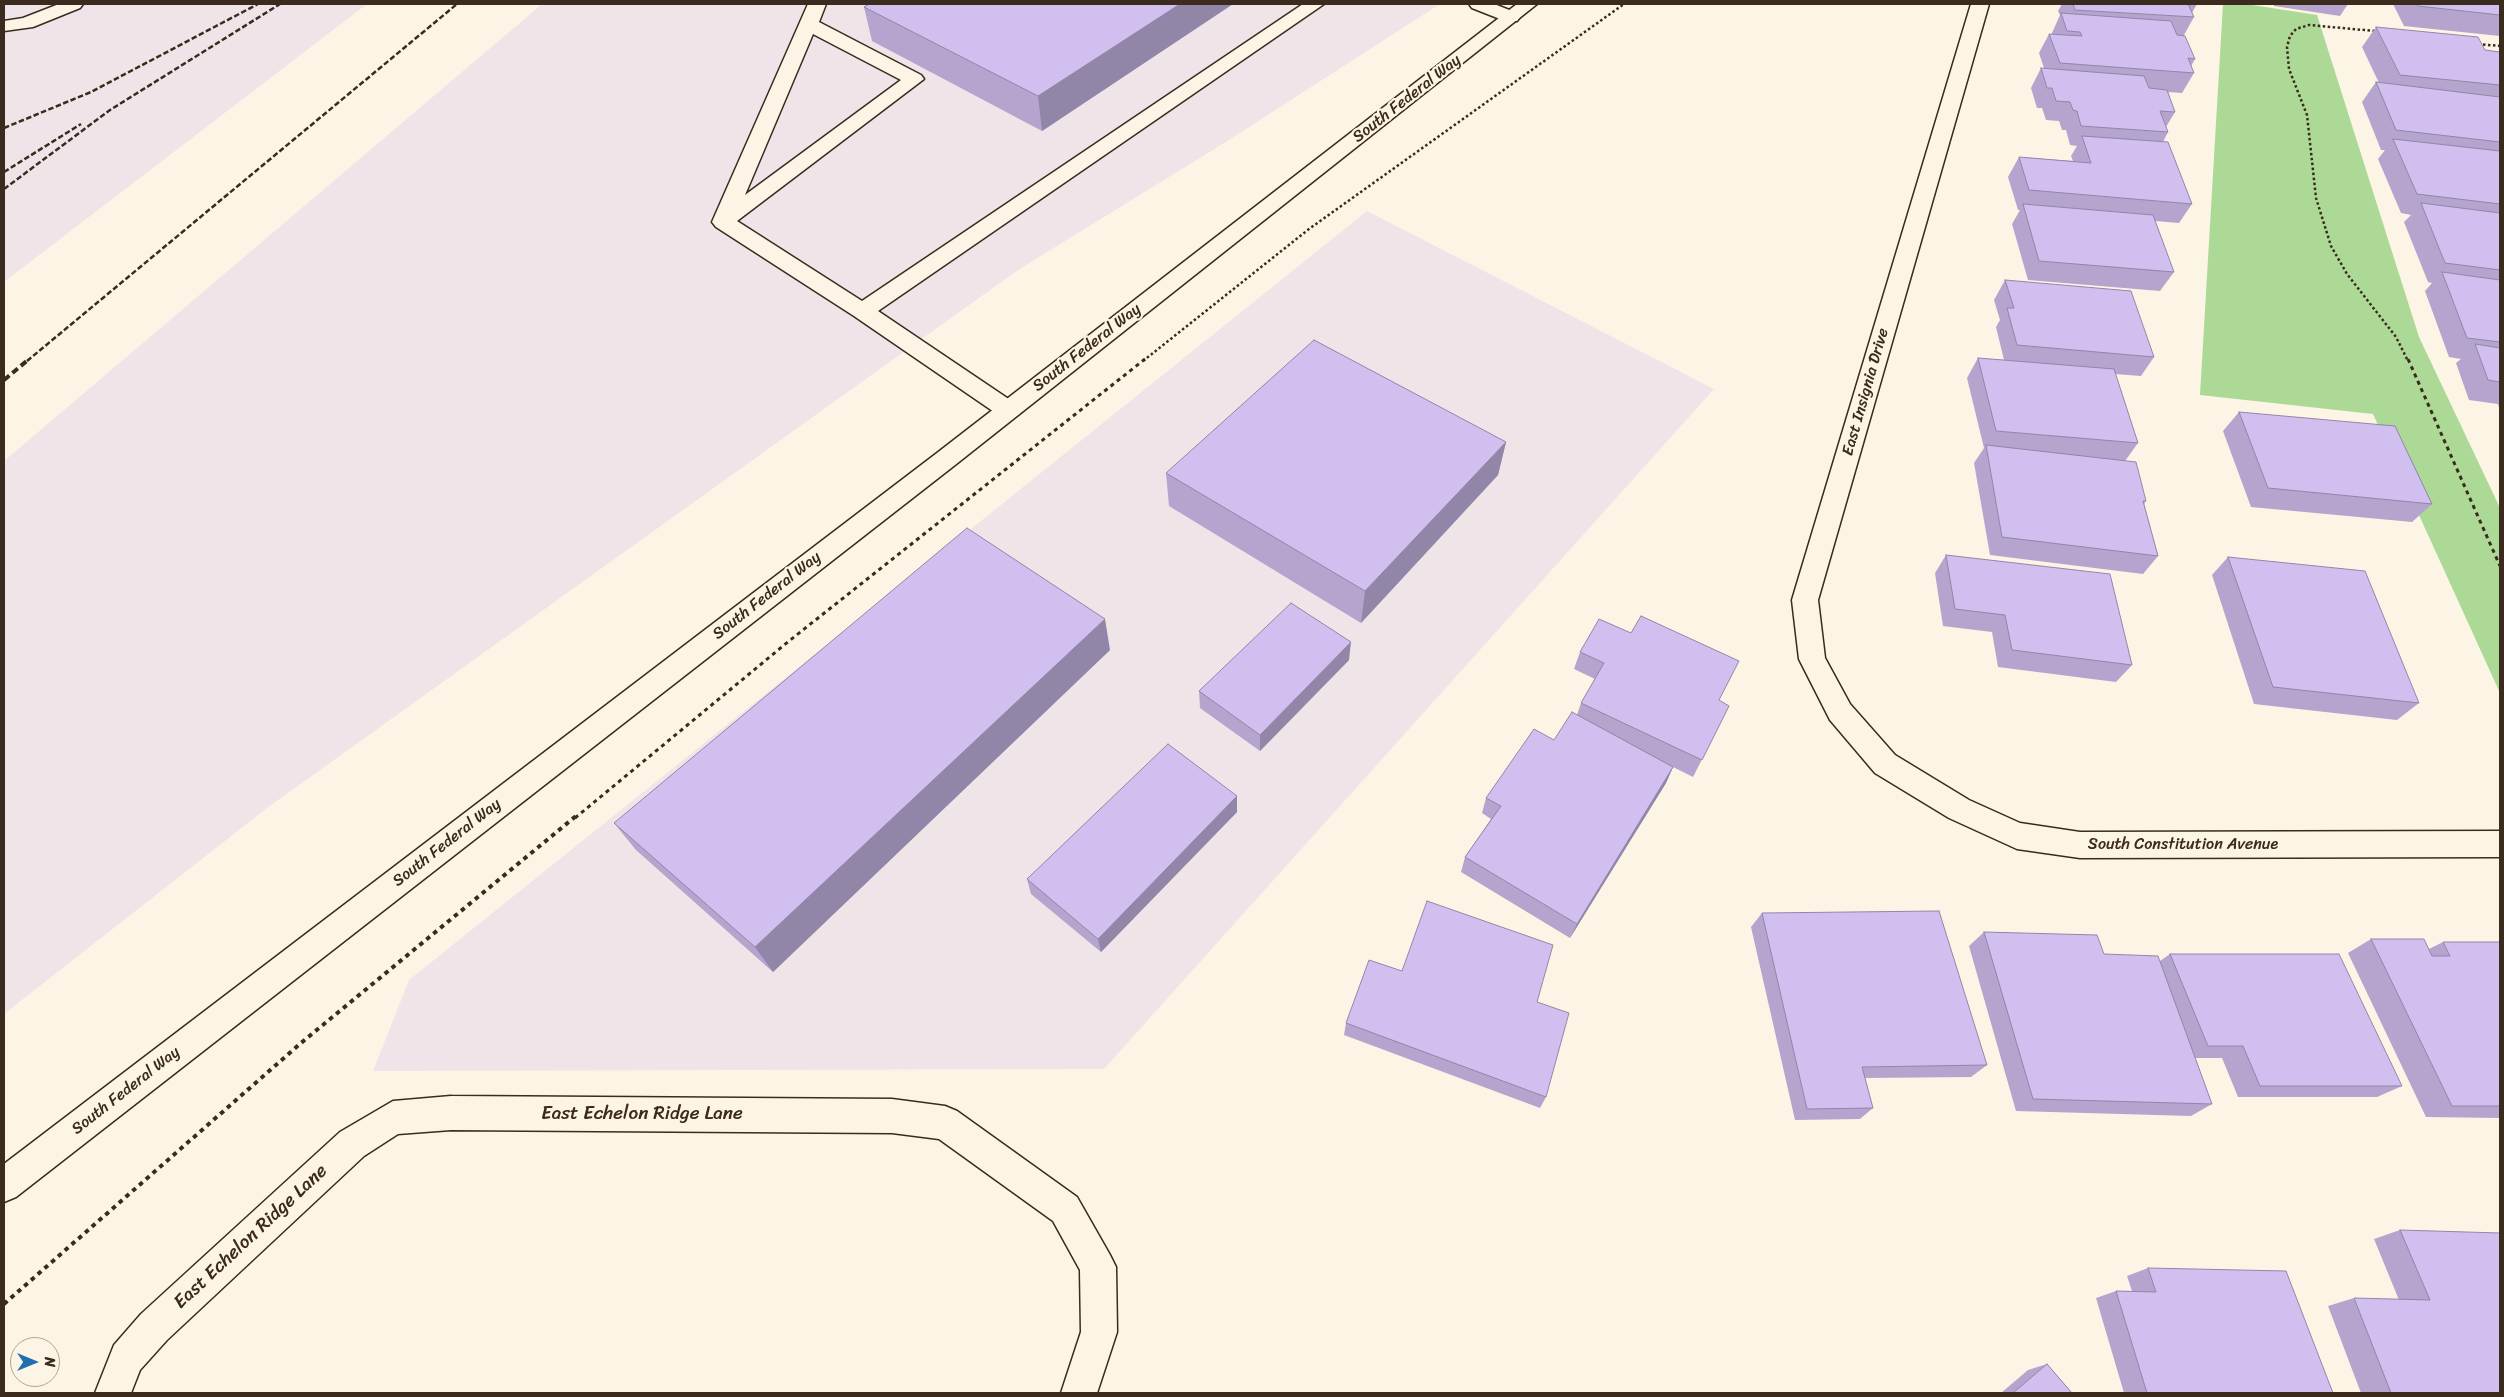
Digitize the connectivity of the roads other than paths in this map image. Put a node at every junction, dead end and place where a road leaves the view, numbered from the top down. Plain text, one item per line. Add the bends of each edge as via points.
1 (74, 4) edge
2 (817, 4) edge
3 (1316, 4) edge
4 (1478, 4) edge
5 (1528, 4) edge
6 (1980, 4) edge
7 (1511, 17) junction
8 (809, 24) junction
9 (4, 26) edge
10 (723, 222) junction
11 (862, 311) junction
12 (1008, 410) junction
13 (1885, 764) joint
14 (2500, 844) edge
15 (4, 1185) edge
16 (113, 1393) edge
17 (1079, 1393) edge

1 - 9 street via 27,23
2 - 8 street
3 - 11 street
4 - 7 street
5 - 7 street, South Federal Way
6 - 13 street, East Insignia Drive via 1805,600 1812,659 1840,712
7 - 12 street, South Federal Way
8 - 10 street
8 - 10 street via 914,79
10 - 11 street
11 - 12 street
12 - 15 street, South Federal Way
13 - 14 street, South Constitution Avenue via 1959,809 2017,836 2080,845
16 - 17 street, East Echelon Ridge Lane via 127,1358 154,1327 352,1144 392,1118 451,1113 892,1116 945,1123 1065,1209 1098,1267 1099,1332

